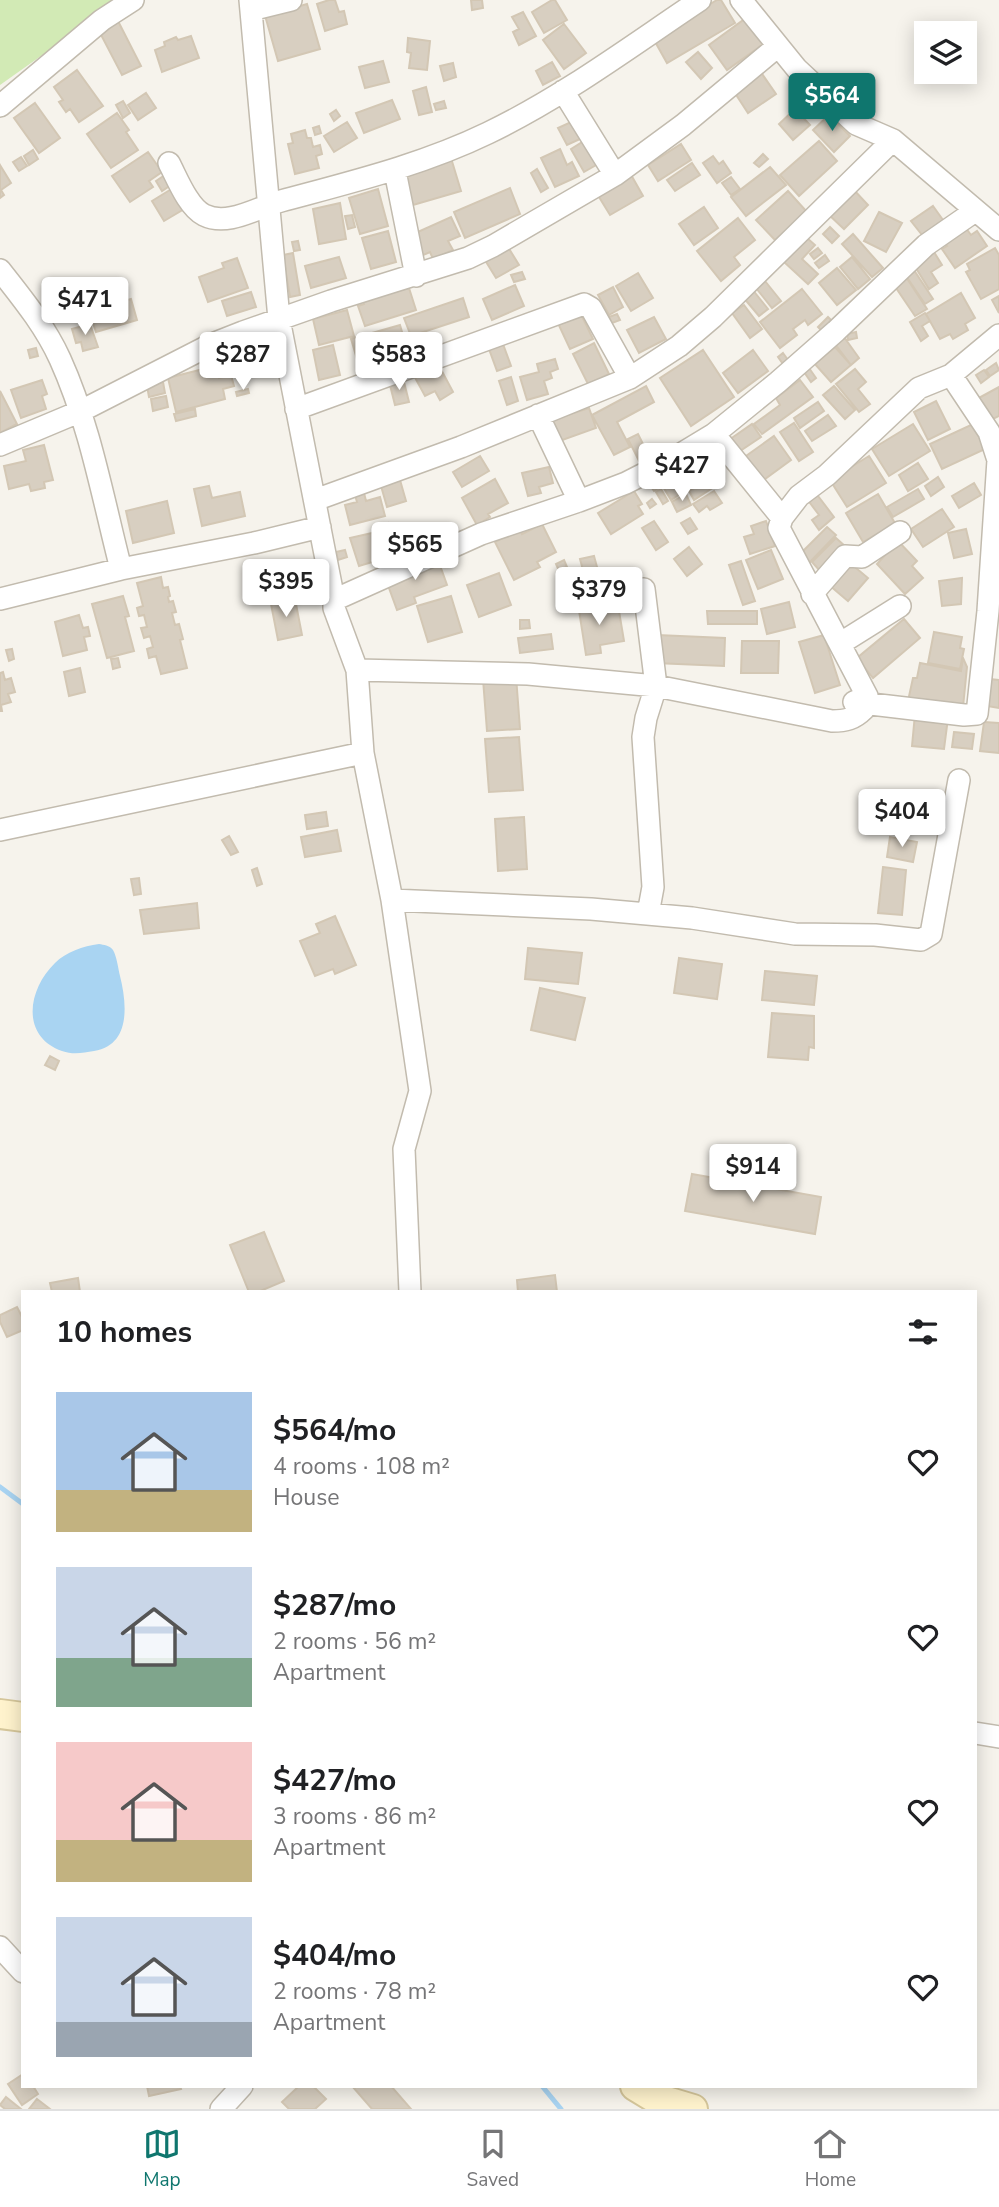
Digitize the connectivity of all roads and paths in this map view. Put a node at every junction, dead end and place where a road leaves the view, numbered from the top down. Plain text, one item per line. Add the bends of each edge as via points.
1 (133, 0) edge
2 (291, 0) edge
3 (700, 0) edge
4 (741, 0) edge
5 (250, 5) edge
6 (778, 46) junction
7 (563, 91) junction
8 (0, 106) edge
9 (893, 140) junction
10 (169, 163) dead end
11 (395, 171) junction
12 (615, 175) junction
13 (267, 205) junction
14 (975, 211) junction
15 (999, 230) edge
16 (0, 270) edge
17 (416, 276) junction
18 (279, 318) junction
19 (999, 335) edge
20 (951, 375) junction
21 (630, 379) junction
22 (296, 409) junction
23 (81, 411) junction
24 (538, 415) junction
25 (714, 434) junction
26 (0, 445) edge
27 (315, 499) junction
28 (579, 502) junction
29 (782, 518) junction
30 (320, 527) junction
31 (900, 531) dead end
32 (121, 569) junction
33 (644, 590) dead end
34 (812, 594) junction
35 (0, 599) edge
36 (334, 600) junction
37 (900, 606) dead end
38 (841, 643) junction
39 (357, 670) junction
40 (656, 686) junction
41 (854, 702) junction
42 (363, 753) junction
43 (960, 780) dead end
44 (0, 830) edge
45 (392, 900) junction
46 (648, 914) junction
47 (410, 1290) edge
48 (0, 1714) edge
49 (21, 1717) edge
50 (977, 1733) edge
51 (999, 1737) edge
52 (0, 1947) edge
53 (21, 1970) edge
54 (240, 2088) edge
55 (638, 2088) edge
56 (222, 2109) edge
57 (693, 2109) edge

1 - 8 street via 102,20
2 - 5 street
3 - 7 street
4 - 6 street
5 - 13 street
6 - 9 street via 856,124
6 - 12 street
7 - 11 street via 488,133
7 - 12 street
9 - 14 street
9 - 21 street via 713,317
10 - 13 street via 197,211 205,215 229,218
11 - 13 street
11 - 17 street
12 - 17 street via 493,247
13 - 18 street
14 - 15 street
14 - 25 street via 926,245 836,331
16 - 23 street via 59,357
17 - 18 street
18 - 22 street
18 - 23 street via 210,345
19 - 20 street
20 - 29 street via 919,388 799,496
20 - 41 street via 989,432 998,460 977,714
21 - 22 street via 584,304
21 - 24 street
22 - 27 street
23 - 26 street
23 - 32 street
24 - 27 street
24 - 28 street
25 - 28 street via 626,483
25 - 29 street
27 - 30 street
28 - 36 street via 481,534
29 - 34 street via 779,528
30 - 32 street
30 - 36 street
31 - 34 street via 862,556 845,556
32 - 35 street
33 - 40 street
34 - 38 street
36 - 39 street
37 - 38 street
38 - 41 street via 867,696
39 - 40 street via 528,674
39 - 42 street
40 - 41 street via 832,721 856,717 864,709
40 - 46 street via 643,737 653,887
42 - 44 street
42 - 45 street
43 - 46 street via 931,934 921,940 795,934
45 - 46 street
45 - 47 street via 420,1091 404,1149
48 - 49 main road
50 - 51 street
52 - 53 street
54 - 56 street
55 - 57 main road via 653,2098

